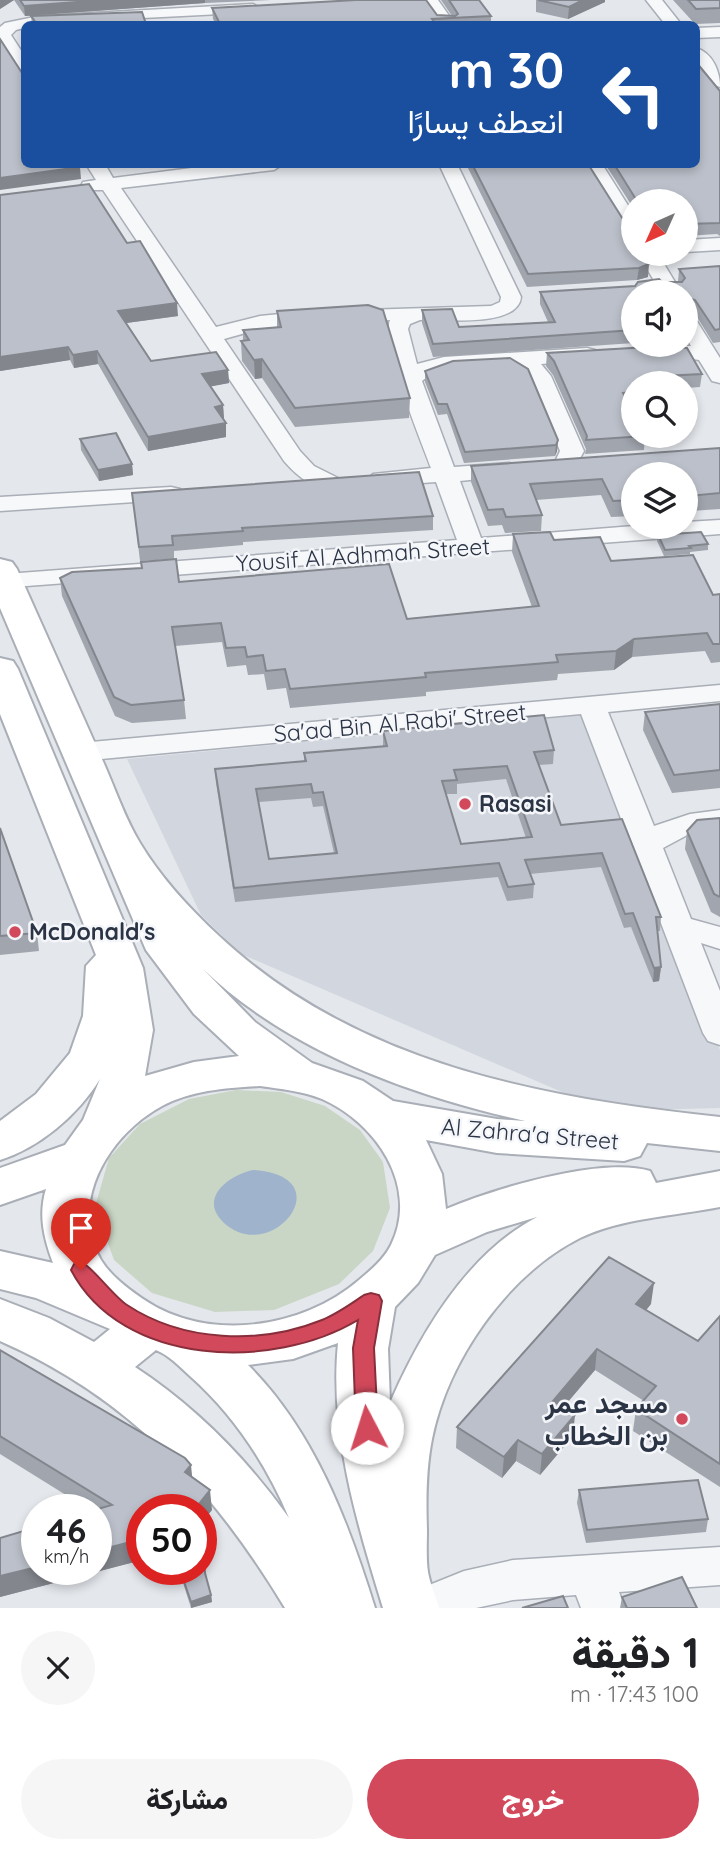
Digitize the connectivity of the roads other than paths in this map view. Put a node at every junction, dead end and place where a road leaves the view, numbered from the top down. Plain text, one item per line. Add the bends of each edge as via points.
1 (430, 0) edge
2 (680, 0) edge
3 (655, 1) edge
4 (271, 8) edge
5 (160, 19) edge
6 (38, 21) edge
7 (445, 21) edge
8 (671, 21) edge
9 (21, 24) edge
10 (720, 32) edge
11 (700, 33) edge
12 (700, 58) edge
13 (21, 62) edge
14 (720, 82) edge
15 (98, 168) edge
16 (238, 168) edge
17 (450, 168) edge
18 (595, 168) edge
19 (108, 184) junction
20 (68, 189) edge
21 (621, 210) edge
22 (720, 244) edge
23 (698, 245) edge
24 (537, 295) dead end
25 (511, 297) junction
26 (417, 313) junction
27 (210, 338) junction
28 (698, 338) edge
29 (513, 360) junction
30 (714, 364) edge
31 (410, 379) junction
32 (591, 464) edge
33 (565, 466) junction
34 (445, 474) junction
35 (329, 483) junction
36 (287, 486) edge
37 (190, 493) edge
38 (0, 504) edge
39 (720, 528) edge
40 (720, 538) edge
41 (472, 547) junction
42 (3, 576) edge
43 (0, 669) edge
44 (720, 693) edge
45 (591, 705) junction
46 (80, 752) junction
47 (720, 819) edge
48 (120, 844) junction
49 (646, 846) junction
50 (678, 926) junction
51 (108, 933) junction
52 (720, 938) edge
53 (720, 1034) edge
54 (303, 1076) junction
55 (383, 1116) junction
56 (720, 1136) edge
57 (90, 1142) junction
58 (0, 1143) edge
59 (720, 1179) edge
60 (0, 1187) edge
61 (720, 1189) edge
62 (417, 1242) junction
63 (0, 1270) edge
64 (371, 1301) junction
65 (0, 1319) edge
66 (150, 1325) junction
67 (98, 1368) junction
68 (720, 1566) edge
69 (596, 1591) edge
70 (411, 1596) edge
71 (316, 1608) edge
72 (347, 1608) edge

1 - 7 street
2 - 3 street
3 - 8 street
4 - 5 street
5 - 6 street
9 - 13 street via 2,34
10 - 11 street
12 - 14 street
15 - 19 street
16 - 19 street
17 - 25 street
18 - 21 street
19 - 20 street
19 - 27 street
22 - 23 street
24 - 25 street
25 - 26 street via 510,305 495,312
26 - 27 street via 236,325
26 - 31 street via 397,324
27 - 35 street via 298,464
28 - 30 street
29 - 30 street via 675,350
29 - 31 street via 432,366
29 - 33 street via 540,376 572,451
31 - 34 street
32 - 33 street
33 - 34 street
34 - 35 street
34 - 41 street
35 - 36 street
37 - 38 street
39 - 40 street
39 - 41 street, Yousif Al Adhmah Street
41 - 42 street, Yousif Al Adhmah Street
42 - 46 main road
43 - 51 main road
44 - 45 street, Sa'ad Bin Al Rabi' Street
45 - 46 street, Sa'ad Bin Al Rabi' Street
45 - 49 street
46 - 48 main road
47 - 49 street via 669,829
48 - 54 main road via 167,950 190,985 258,1049
48 - 56 main road via 177,920 215,957 329,1034 432,1079 508,1101 583,1117
49 - 50 street
50 - 52 street
50 - 53 street
51 - 57 main road via 131,1004 132,1043 122,1084
51 - 58 main road via 105,1015 97,1045 80,1075 55,1104
54 - 55 main road via 346,1092
54 - 57 main road via 260,1070 185,1080 135,1101
55 - 56 main road, Al Zahra'a Street via 559,1142 621,1144
55 - 62 main road via 412,1153 424,1196
57 - 60 main road
57 - 66 main road via 65,1190 64,1223 71,1255 90,1284
59 - 62 main road, Al Zahra'a Street via 645,1183 514,1202
61 - 70 main road via 593,1214 562,1225 509,1261 435,1359 417,1397 405,1440 401,1485
62 - 64 main road via 399,1273
63 - 66 main road via 45,1280
64 - 66 main road via 331,1325 284,1341 233,1345
64 - 70 main road via 363,1348 370,1456 382,1513
65 - 67 main road
66 - 67 main road
66 - 72 main road via 234,1385 281,1445 317,1515
67 - 71 main road via 163,1418 224,1477 277,1546
68 - 69 street
69 - 70 street via 488,1585

